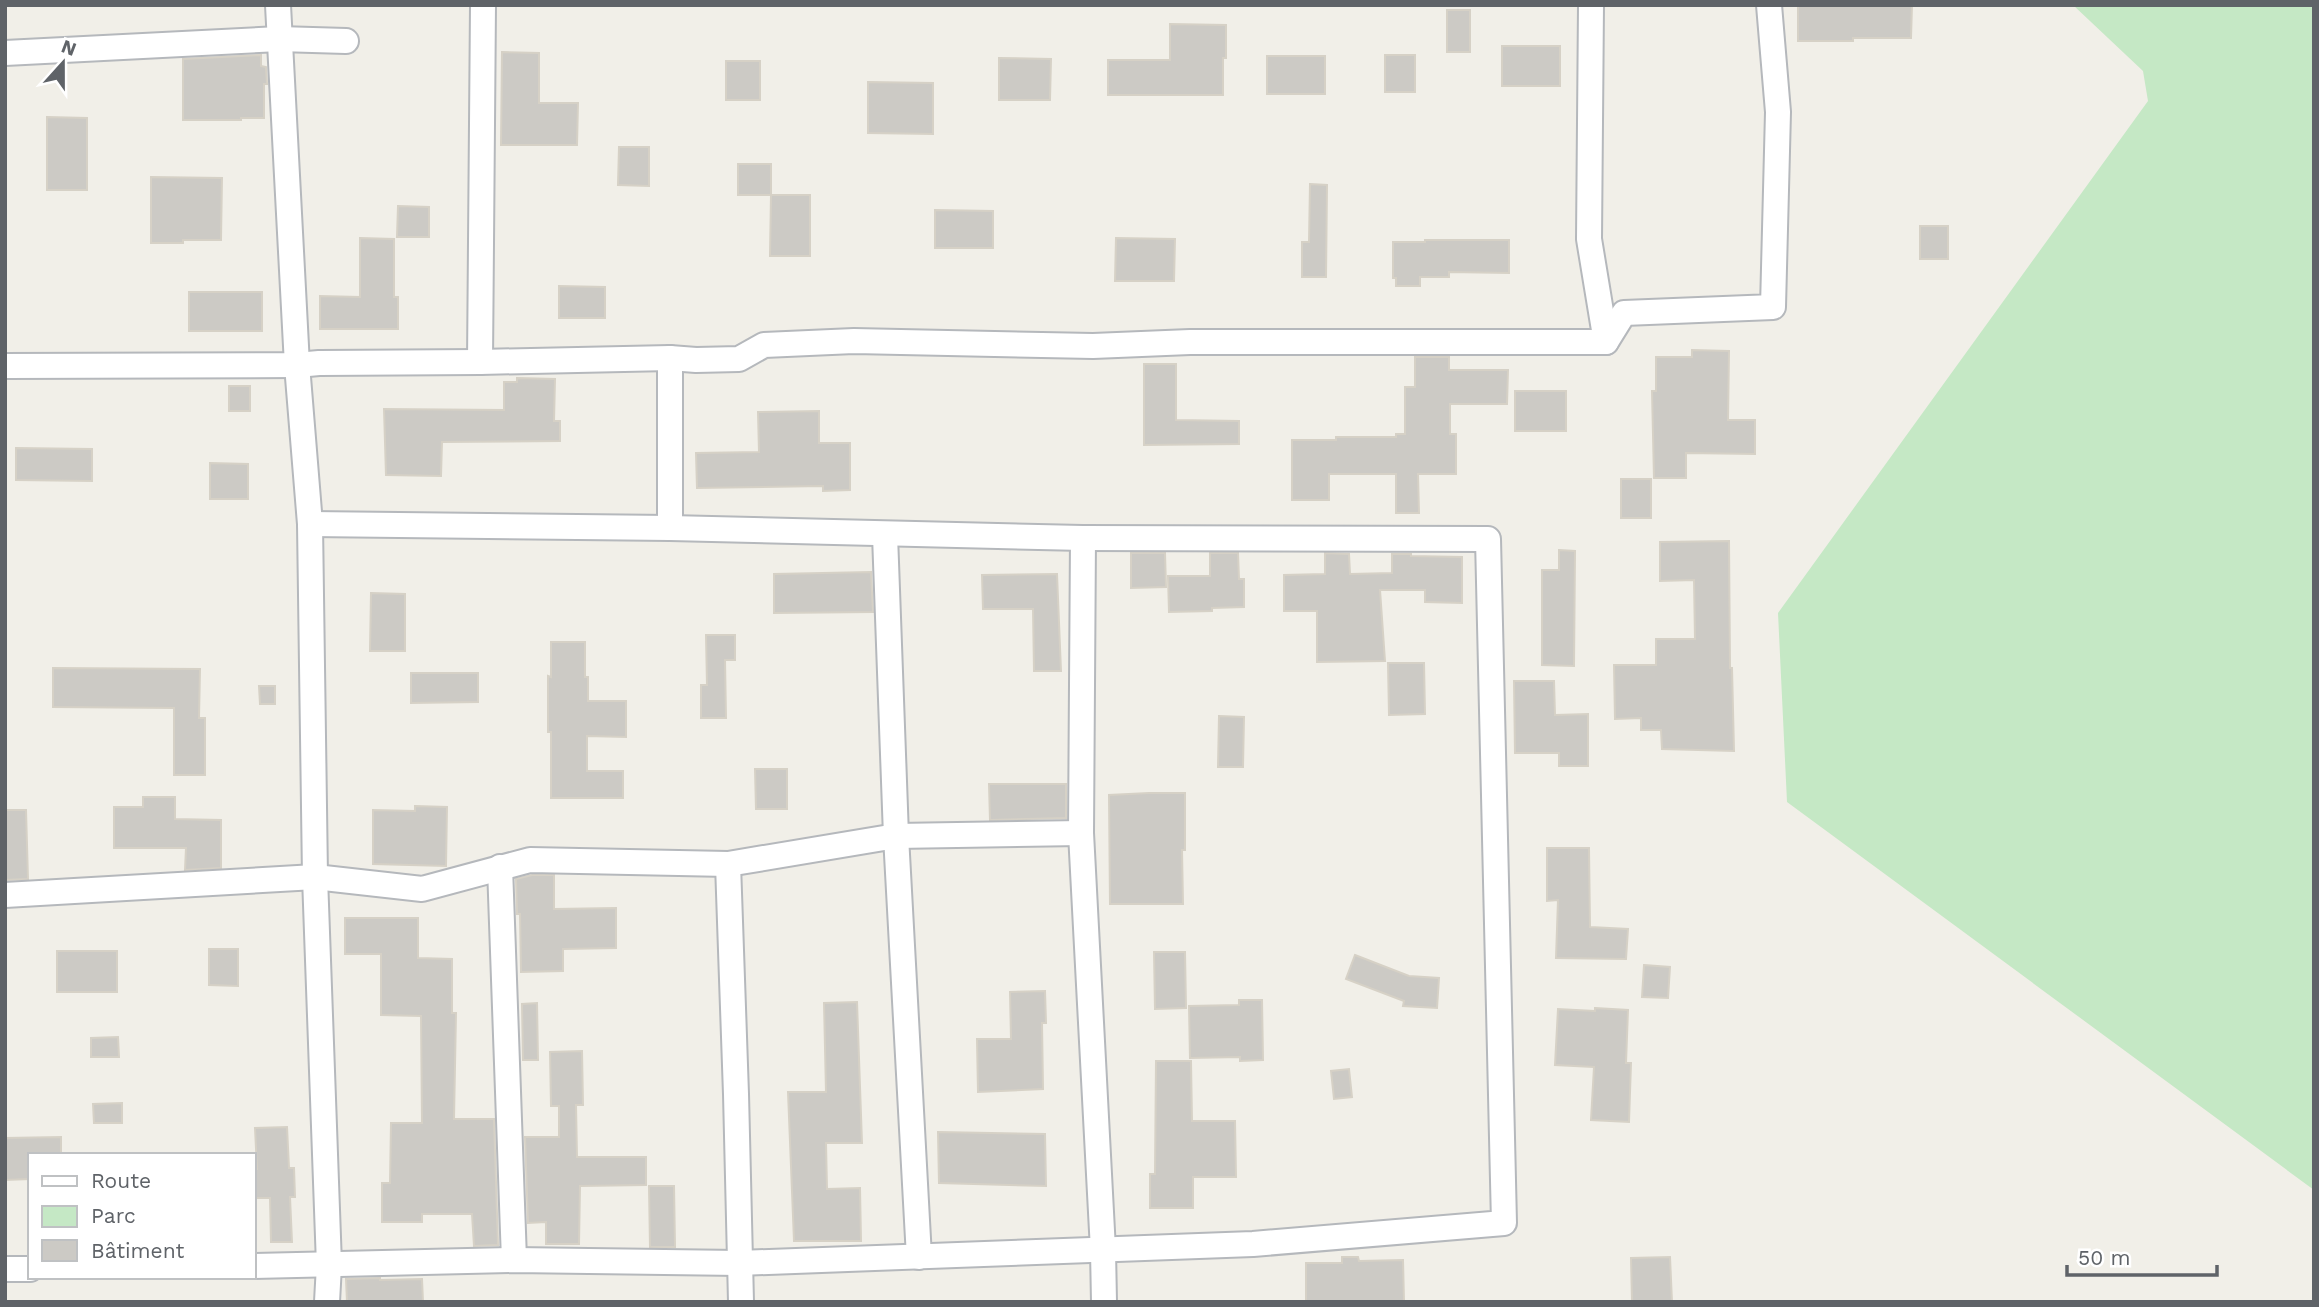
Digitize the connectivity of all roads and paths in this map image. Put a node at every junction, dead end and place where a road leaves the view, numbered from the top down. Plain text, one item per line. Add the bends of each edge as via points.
1 (278, 5) edge
2 (483, 5) edge
3 (1591, 5) edge
4 (1769, 5) edge
5 (279, 39) junction
6 (346, 41) dead end
7 (5, 53) edge
8 (1606, 342) junction
9 (670, 358) junction
10 (480, 362) junction
11 (297, 365) junction
12 (5, 366) edge
13 (310, 524) junction
14 (670, 528) junction
15 (885, 535) junction
16 (1083, 538) junction
17 (1081, 833) junction
18 (896, 836) junction
19 (728, 864) junction
20 (500, 867) junction
21 (315, 877) junction
22 (5, 895) edge
23 (1103, 1250) junction
24 (919, 1257) junction
25 (514, 1260) junction
26 (739, 1263) junction
27 (329, 1265) junction
28 (256, 1266) edge
29 (5, 1269) edge
30 (28, 1269) edge
31 (327, 1302) edge
32 (741, 1302) edge
33 (1104, 1302) edge

1 - 5 street
2 - 10 street
3 - 8 street via 1589,239
4 - 8 street via 1779,112 1773,307 1624,313
5 - 6 street
5 - 7 street
5 - 11 street
8 - 9 street via 1093,346 853,341 764,345 739,359
9 - 10 street
9 - 14 street
10 - 11 street
11 - 12 street
11 - 13 street
13 - 14 street
13 - 21 street
14 - 15 street
15 - 16 street
15 - 18 street
16 - 17 street
16 - 23 street via 1488,539 1504,1223 1253,1244
17 - 18 street
17 - 23 street
18 - 19 street
18 - 24 street
19 - 20 street via 530,860
19 - 26 street
20 - 21 street via 422,889
20 - 25 street
21 - 22 street
21 - 27 street
23 - 24 street
23 - 33 street
24 - 26 street
25 - 26 street
25 - 27 street
26 - 32 street
27 - 28 street
27 - 31 street
29 - 30 street

